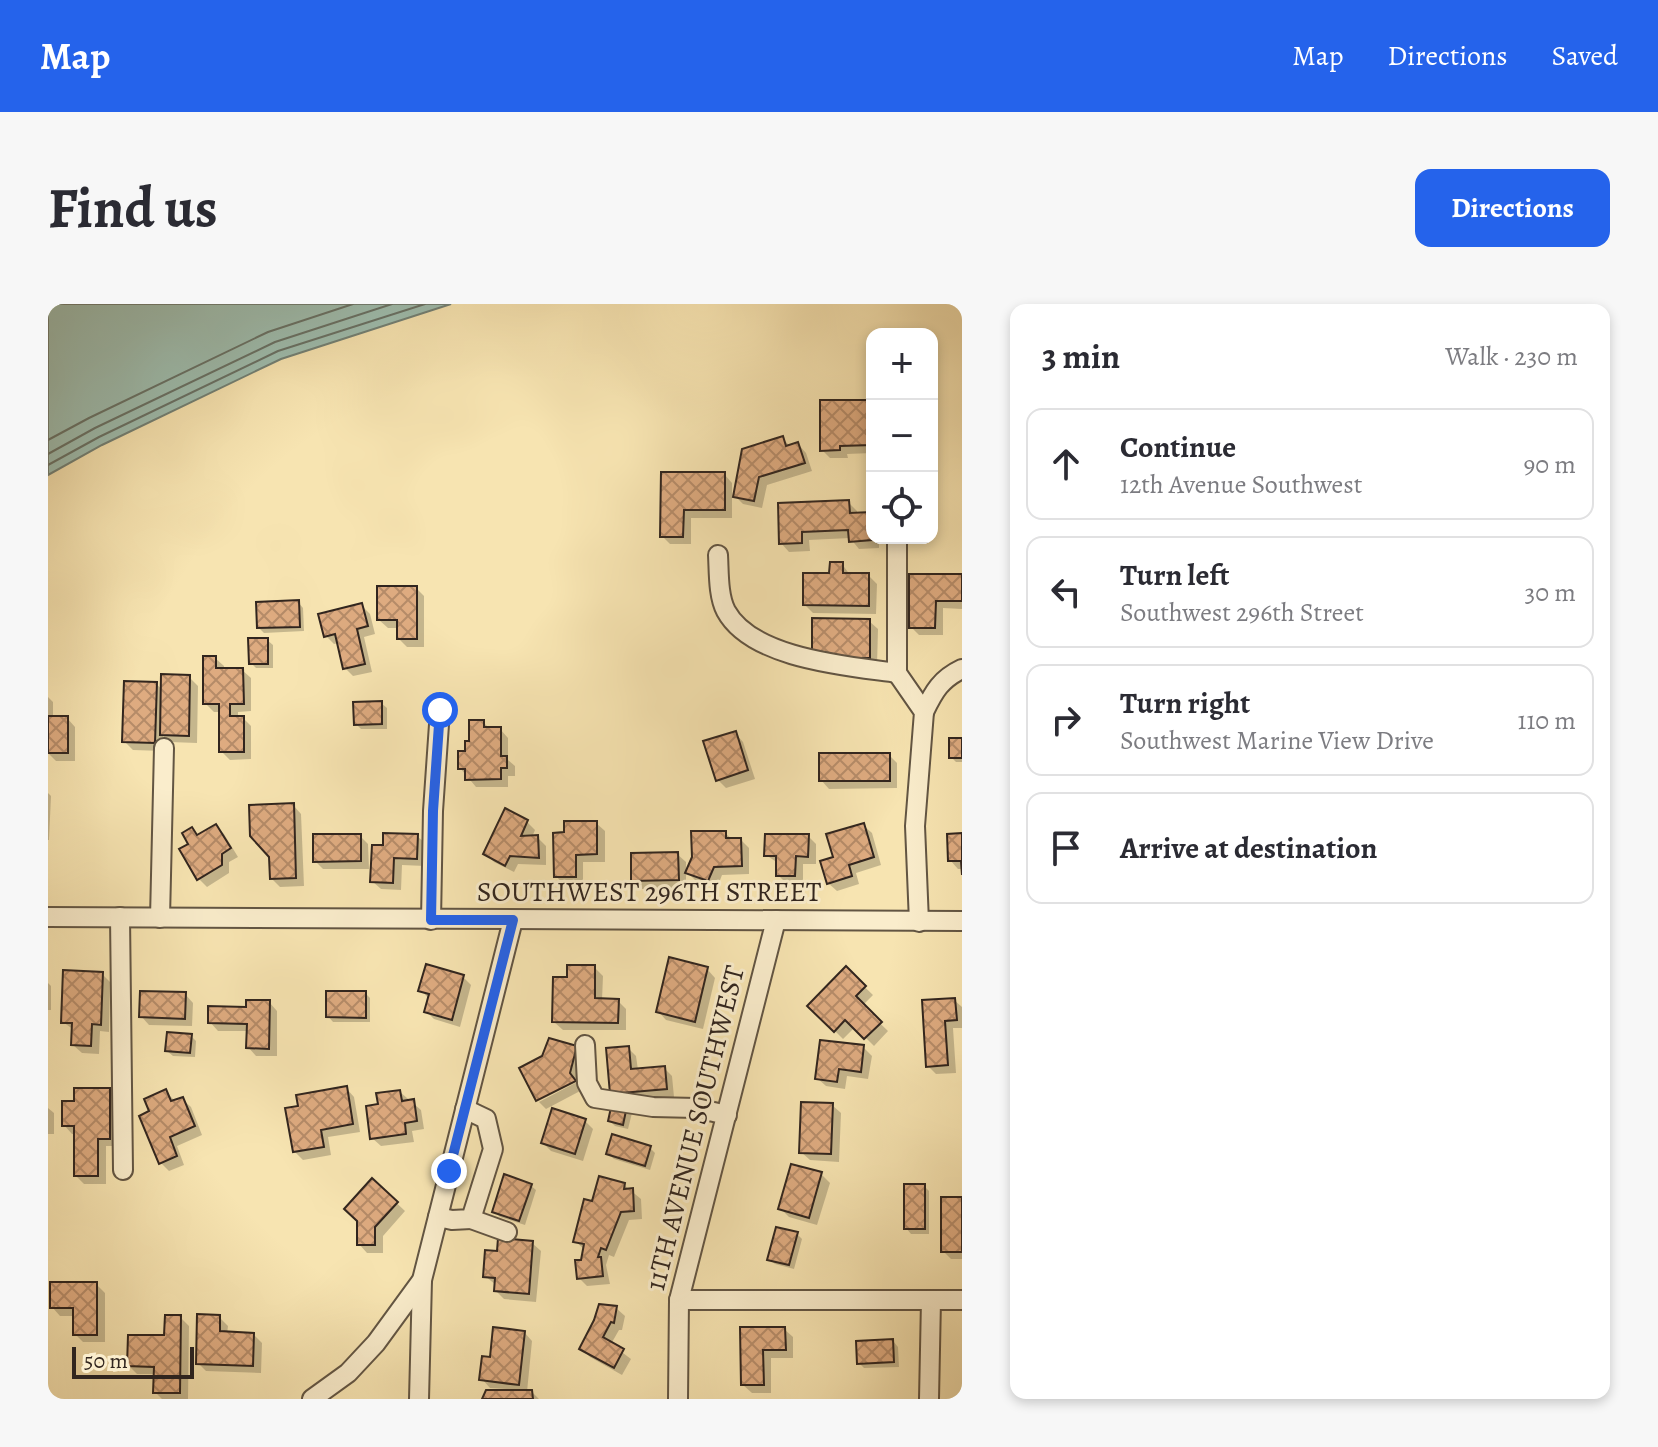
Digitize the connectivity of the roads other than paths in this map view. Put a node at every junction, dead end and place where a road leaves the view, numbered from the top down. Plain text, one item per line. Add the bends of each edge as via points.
1 (897, 544) edge
2 (718, 555) dead end
3 (962, 669) edge
4 (897, 673) junction
5 (440, 710) dead end
6 (924, 712) junction
7 (164, 748) dead end
8 (48, 917) edge
9 (120, 917) junction
10 (160, 918) junction
11 (431, 920) junction
12 (513, 920) junction
13 (776, 920) junction
14 (962, 921) edge
15 (919, 922) junction
16 (585, 1045) dead end
17 (465, 1109) junction
18 (727, 1115) junction
19 (123, 1170) dead end
20 (438, 1217) junction
21 (471, 1219) junction
22 (507, 1232) dead end
23 (422, 1280) junction
24 (679, 1300) junction
25 (931, 1300) junction
26 (962, 1300) edge
27 (312, 1399) edge
28 (419, 1399) edge
29 (678, 1399) edge
30 (929, 1399) edge

1 - 4 street
2 - 4 street via 726,611 747,634 815,662
3 - 6 street via 936,687
4 - 6 street
5 - 11 street
6 - 15 street via 915,826
7 - 10 street
8 - 9 street, SOUTHWEST 296TH STREET
9 - 10 street, SOUTHWEST 296TH STREET
9 - 19 street
10 - 11 street, SOUTHWEST 296TH STREET
11 - 12 street, SOUTHWEST 296TH STREET
12 - 13 street, SOUTHWEST 296TH STREET
12 - 17 street
13 - 15 street, SOUTHWEST 296TH STREET
13 - 18 street, 11TH AVENUE SOUTHWEST
14 - 15 street, SOUTHWEST 296TH STREET
16 - 18 street via 587,1083 595,1098
17 - 20 street
17 - 21 street via 486,1119 493,1149
18 - 24 street, 11TH AVENUE SOUTHWEST
20 - 21 street
20 - 23 street
21 - 22 street
23 - 27 street via 376,1343 348,1373
23 - 28 street
24 - 25 street
24 - 29 street, 11TH AVENUE SOUTHWEST
25 - 26 street
25 - 30 street

